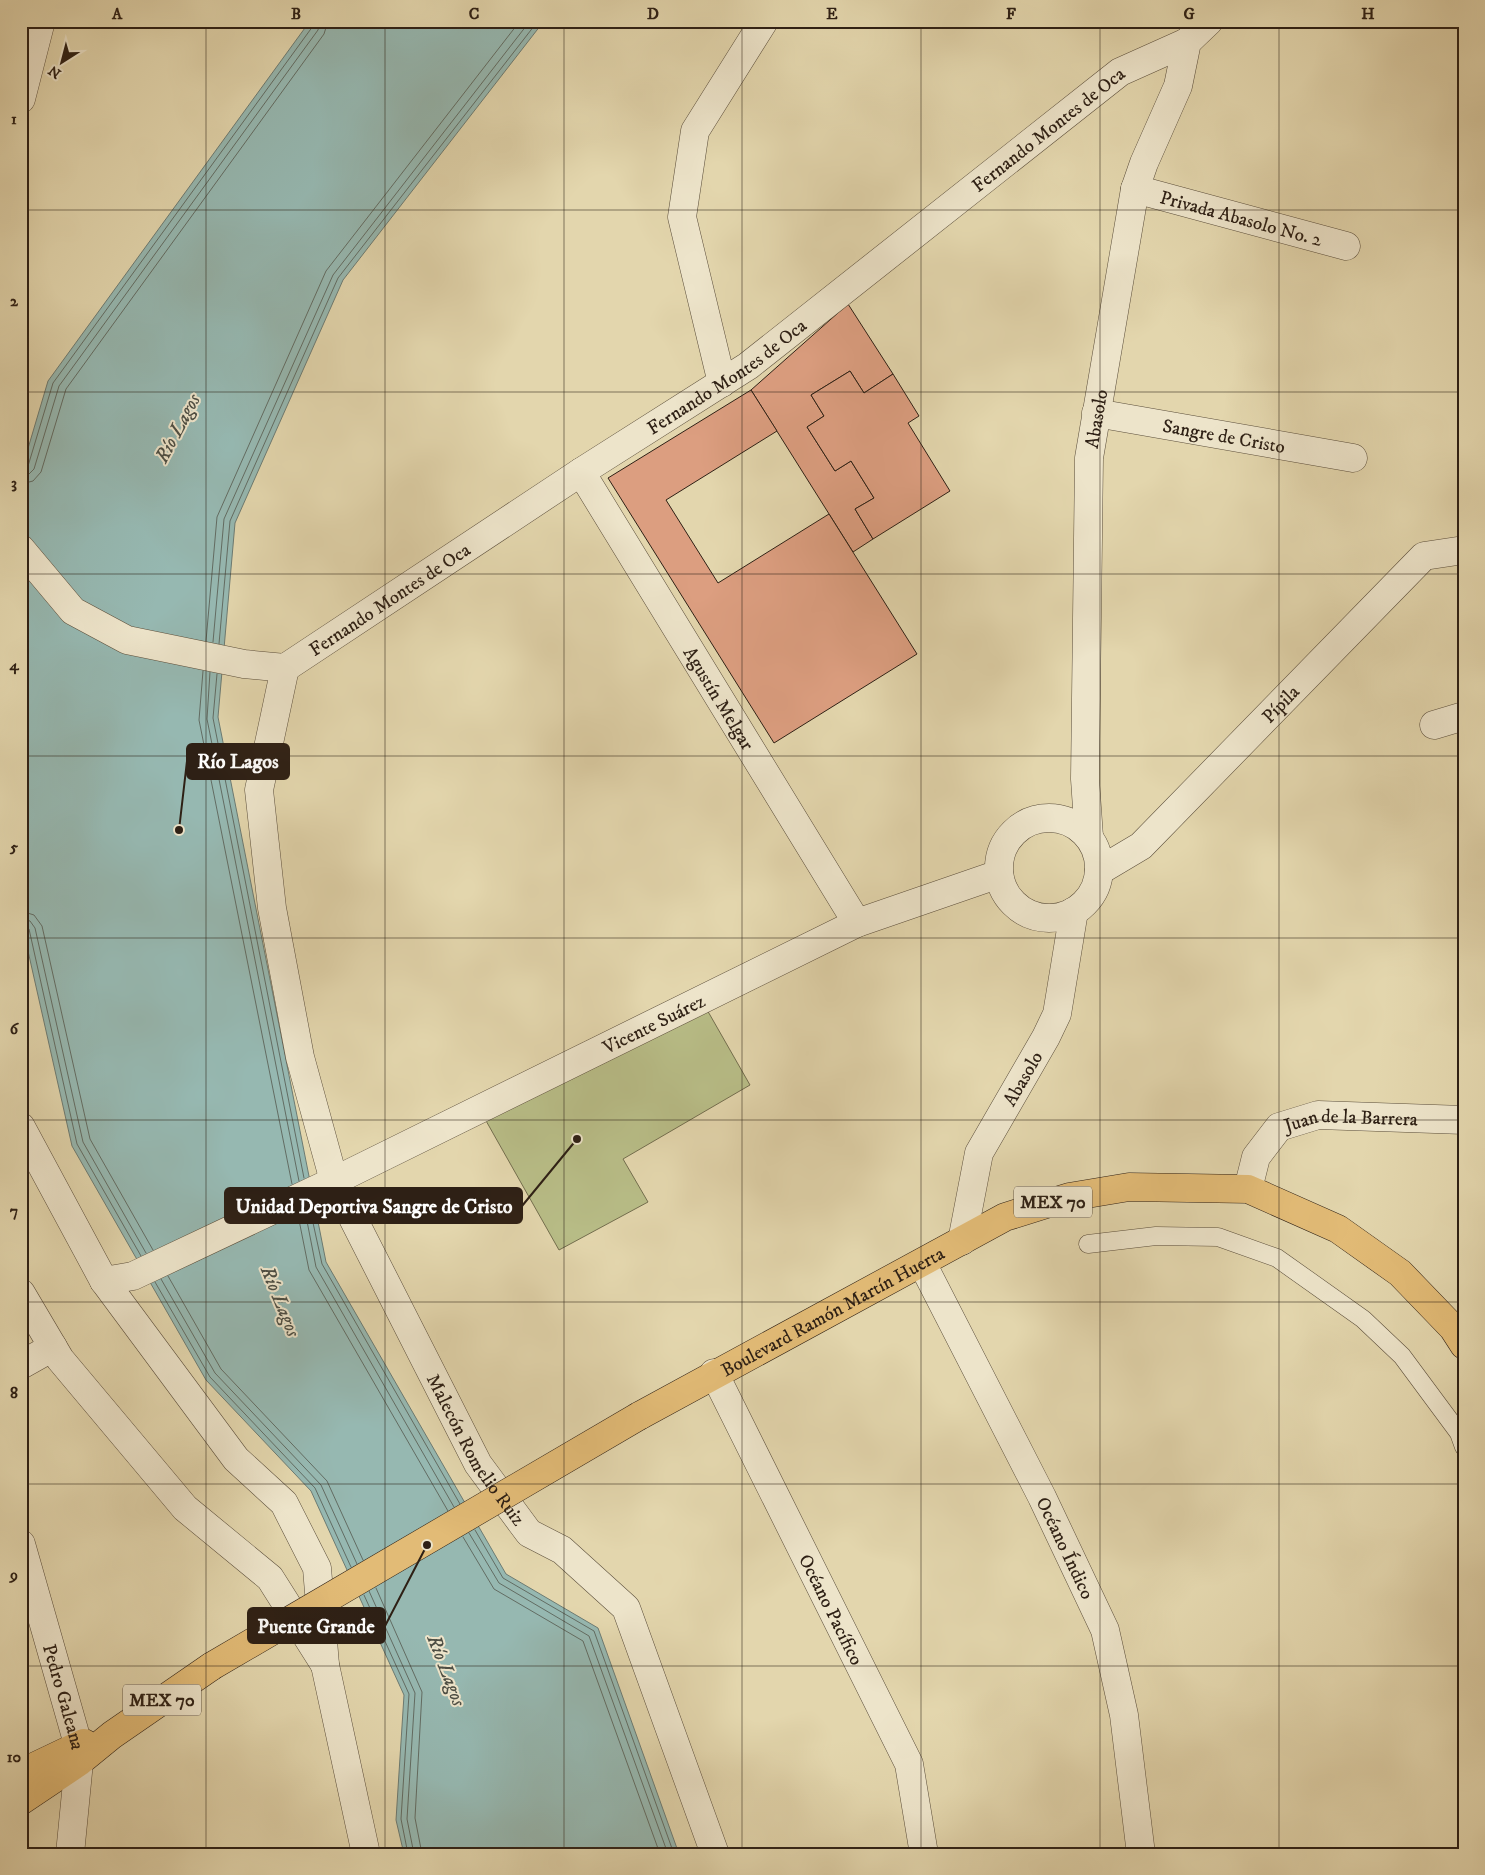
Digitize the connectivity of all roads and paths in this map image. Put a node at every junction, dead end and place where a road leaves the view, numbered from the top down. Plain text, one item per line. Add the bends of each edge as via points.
1 (41, 21) edge
2 (764, 21) edge
3 (1208, 21) edge
4 (1187, 42) junction
5 (21, 99) edge
6 (1136, 189) junction
7 (1346, 246) dead end
8 (722, 383) junction
9 (1096, 413) junction
10 (1354, 458) dead end
11 (581, 472) junction
12 (21, 549) edge
13 (1464, 550) edge
14 (285, 668) junction
15 (1464, 716) edge
16 (1434, 724) dead end
17 (1090, 837) junction
18 (1099, 871) junction
19 (998, 874) junction
20 (1074, 911) junction
21 (857, 923) junction
22 (1464, 1120) edge
23 (21, 1127) edge
24 (324, 1186) junction
25 (1248, 1190) junction
26 (962, 1241) junction
27 (1088, 1244) dead end
28 (922, 1263) junction
29 (104, 1281) junction
30 (21, 1293) edge
31 (1464, 1345) edge
32 (53, 1347) junction
33 (21, 1365) edge
34 (714, 1373) junction
35 (1464, 1447) edge
36 (21, 1544) edge
37 (325, 1665) junction
38 (79, 1753) junction
39 (21, 1773) edge
40 (21, 1801) edge
41 (70, 1854) edge
42 (366, 1854) edge
43 (715, 1854) edge
44 (924, 1854) edge
45 (1141, 1854) edge

1 - 5 street
2 - 8 street via 694,131 682,217
3 - 4 street
4 - 6 street, Abasolo via 1178,86
4 - 8 street, Fernando Montes de Oca via 1120,72 748,366
6 - 7 street, Privada Abasolo No. 2
6 - 9 street, Abasolo
8 - 11 street, Fernando Montes de Oca
9 - 10 street, Sangre de Cristo
9 - 17 street, Abasolo via 1089,458 1085,779
11 - 14 street, Fernando Montes de Oca
11 - 21 street, Agustín Melgar
12 - 14 street via 73,611 127,640 244,664
13 - 18 street, Pípila via 1424,556 1142,846
14 - 24 street, Malecón Romelio Ruiz via 259,790 272,908
15 - 16 street
17 - 18 street via 1097,852
17 - 19 street via 1062,819 1045,817 1029,821 1005,842
18 - 20 street via 1096,886 1088,900
19 - 20 street via 1013,903 1026,913 1042,918 1059,917
19 - 21 street, Vicente Suárez
20 - 26 street, Abasolo via 1056,1014 979,1153
21 - 24 street, Vicente Suárez
22 - 25 street, Juan de la Barrera via 1318,1115 1279,1127 1256,1157
23 - 29 street
24 - 29 street, Vicente Suárez via 133,1276
24 - 43 street, Malecón Romelio Ruiz via 478,1464 529,1533 562,1550 626,1608
25 - 26 main road, Boulevard Ramón Martín Huerta / MEX 70 via 1129,1187 1069,1197 1005,1217
25 - 31 main road, Boulevard Ramón Martín Huerta / MEX 70 via 1338,1229 1400,1273 1453,1328
26 - 28 main road, Boulevard Ramón Martín Huerta / MEX 70
27 - 35 lane via 1156,1236 1218,1237 1277,1258 1363,1319 1402,1356 1460,1433
28 - 34 main road, Boulevard Ramón Martín Huerta / MEX 70
28 - 45 street, Océano Índico via 1042,1497 1105,1630 1124,1715
29 - 37 street via 236,1458 284,1503 317,1568
30 - 32 street
32 - 33 street
32 - 37 street via 185,1508 270,1578
34 - 38 main road, Boulevard Ramón Martín Huerta / MEX 70, bridge via 212,1666 112,1735
34 - 44 street, Océano Pacífico via 909,1764
36 - 38 street, Pedro Galeana
37 - 42 street
38 - 39 main road
38 - 40 main road
38 - 41 street, Pedro Galeana

